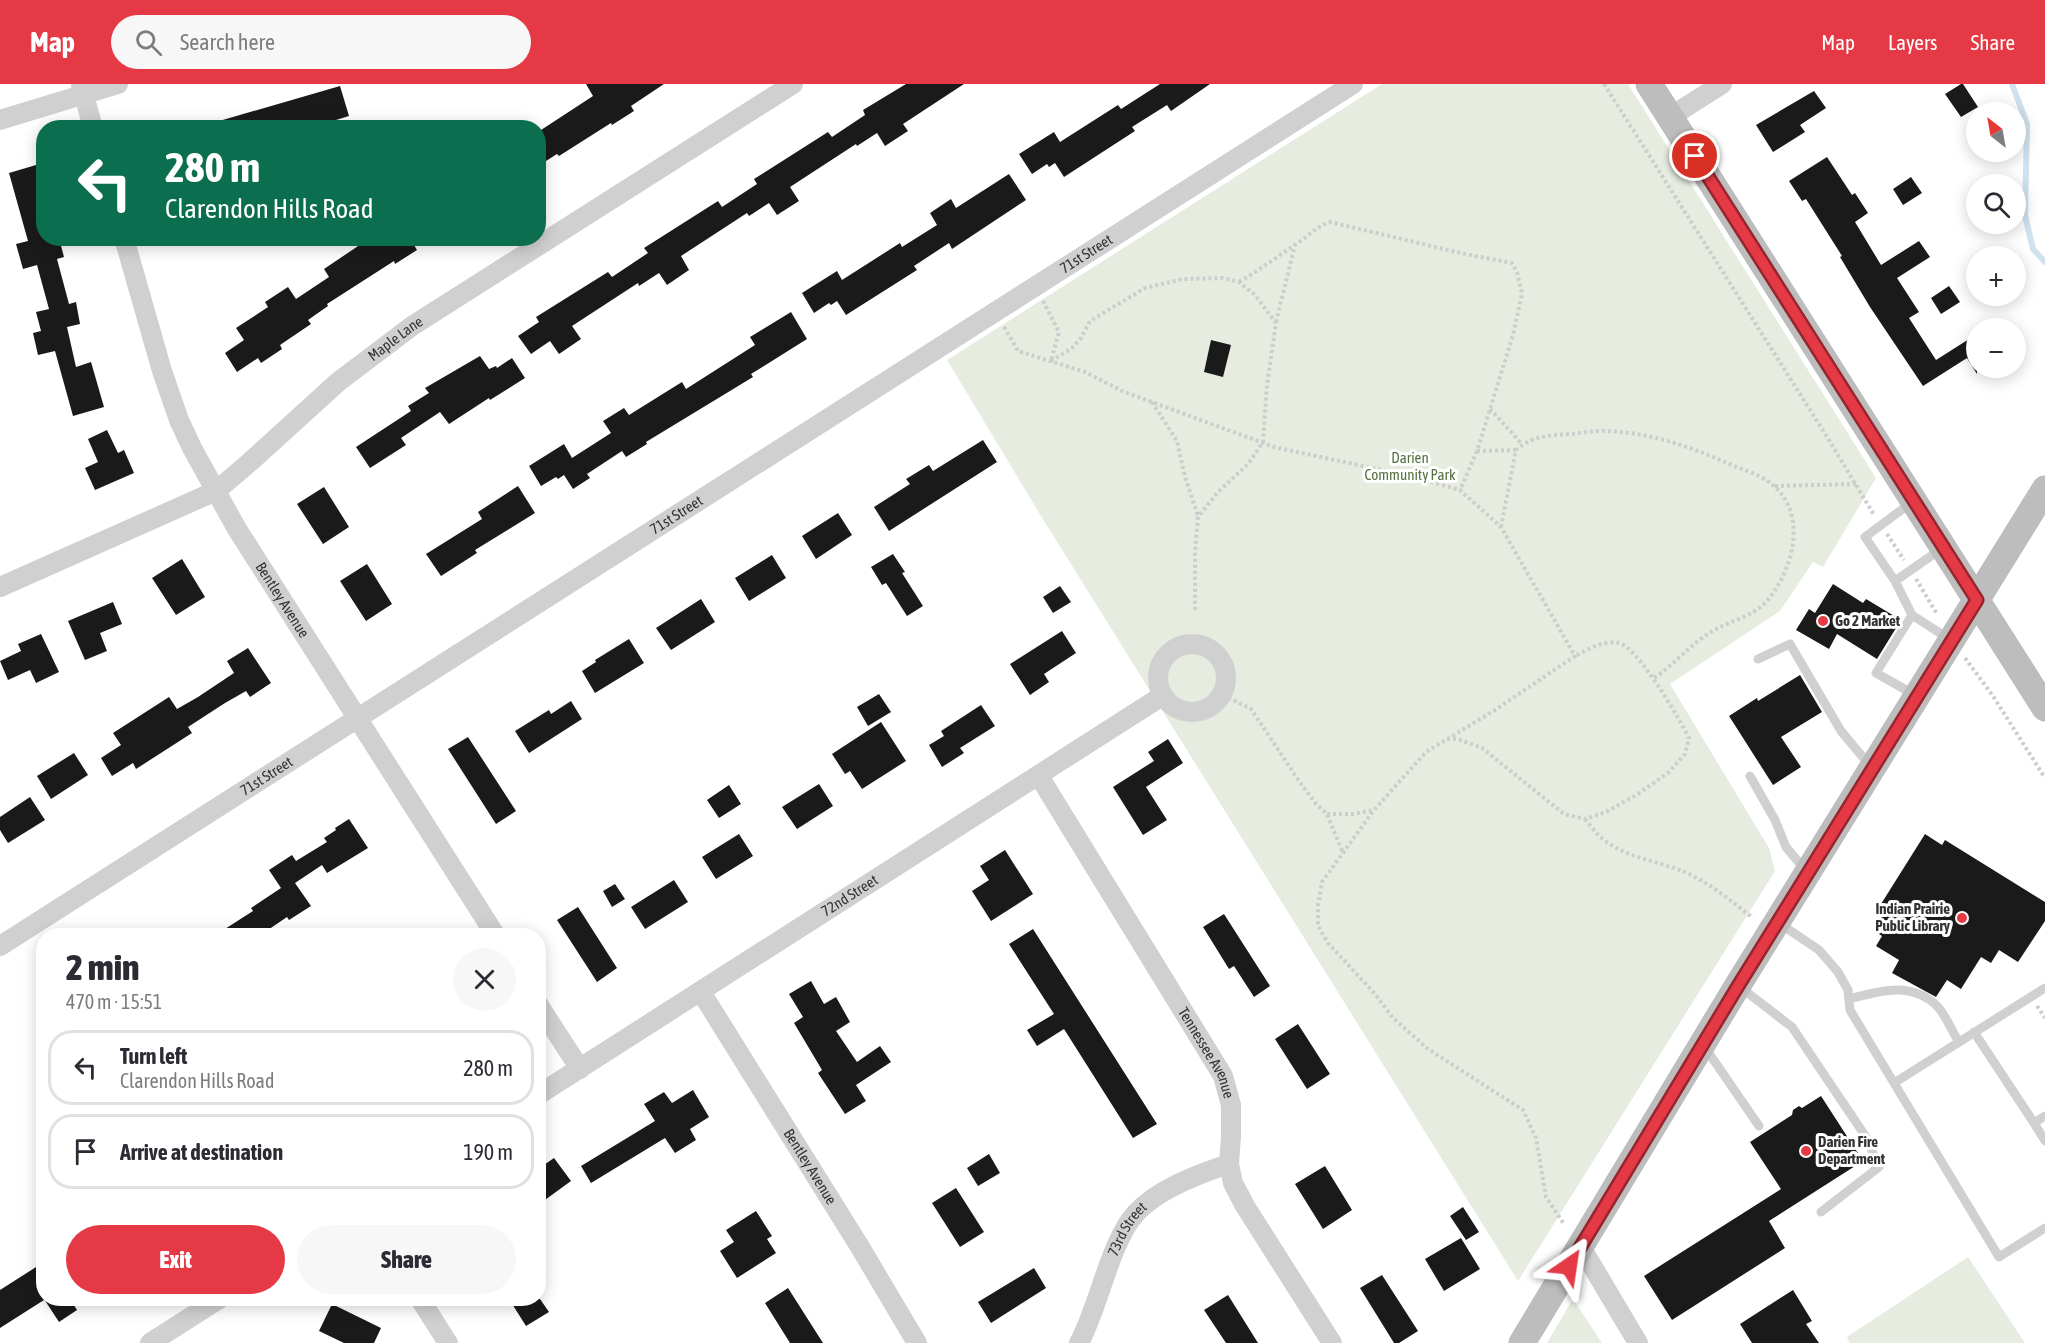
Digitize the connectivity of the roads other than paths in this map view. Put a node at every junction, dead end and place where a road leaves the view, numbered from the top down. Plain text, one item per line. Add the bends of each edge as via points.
1 (118, 84) edge
2 (793, 84) edge
3 (1353, 84) edge
4 (1650, 84) edge
5 (1722, 84) edge
6 (82, 89) edge
7 (1670, 117) junction
8 (0, 120) edge
9 (91, 120) edge
10 (546, 241) edge
11 (126, 246) edge
12 (538, 246) edge
13 (2045, 489) edge
14 (216, 491) junction
15 (1914, 501) junction
16 (1943, 547) junction
17 (1895, 581) junction
18 (0, 587) edge
19 (1977, 600) junction
20 (1912, 615) junction
21 (1959, 650) junction
22 (1758, 659) dead end
23 (1162, 696) junction
24 (1917, 696) junction
25 (2045, 708) edge
26 (357, 719) junction
27 (1872, 769) junction
28 (1039, 776) junction
29 (1750, 776) dead end
30 (1808, 872) junction
31 (1765, 920) junction
32 (491, 928) edge
33 (0, 946) edge
34 (1738, 986) junction
35 (2045, 988) edge
36 (701, 992) junction
37 (1849, 999) junction
38 (546, 1016) edge
39 (1974, 1032) junction
40 (1959, 1042) junction
41 (1702, 1044) junction
42 (580, 1069) junction
43 (1894, 1083) junction
44 (546, 1090) edge
45 (2045, 1116) edge
46 (2034, 1123) junction
47 (1759, 1126) dead end
48 (2045, 1141) edge
49 (1228, 1164) junction
50 (1821, 1212) dead end
51 (2045, 1228) edge
52 (1581, 1247) junction
53 (208, 1306) edge
54 (424, 1306) edge
55 (150, 1343) edge
56 (448, 1343) edge
57 (917, 1343) edge
58 (1079, 1343) edge
59 (1332, 1343) edge
60 (1522, 1343) edge
61 (1638, 1343) edge

1 - 6 street
2 - 10 street, Maple Lane
3 - 26 street, 71st Street
4 - 7 main road
5 - 7 street
6 - 8 street
6 - 9 street
7 - 15 main road
11 - 14 street, Bentley Avenue via 179,420
12 - 14 street, Maple Lane via 412,326 338,382
13 - 19 main road
14 - 18 street, Maple Lane
14 - 26 street, Bentley Avenue
15 - 16 main road
15 - 17 lane via 1865,537
16 - 17 lane
16 - 19 main road
17 - 20 lane
19 - 21 main road
19 - 25 main road
20 - 21 lane
20 - 24 lane via 1876,673
21 - 24 main road
22 - 27 lane via 1790,644 1841,731
23 - 23 street via 1170,705 1192,713 1215,705 1226,684 1222,660 1206,646 1184,645 1174,649 1160,665 1158,686
23 - 28 street, 72nd Street
24 - 27 main road
26 - 32 street, Bentley Avenue
26 - 33 street, 71st Street
27 - 30 main road
28 - 36 street, 72nd Street
28 - 49 street, Tennessee Avenue via 1223,1076 1231,1105
29 - 30 lane via 1786,847
30 - 31 main road
31 - 34 main road
31 - 37 lane via 1818,950 1838,972
34 - 41 main road
34 - 50 lane via 1792,1027 1866,1137 1879,1167
35 - 39 lane
36 - 42 street, 72nd Street
36 - 57 street, Bentley Avenue
37 - 40 lane via 1903,989 1919,995 1938,1007
37 - 43 lane via 1850,1010
38 - 42 street
39 - 40 lane
39 - 46 lane
40 - 43 lane
41 - 47 lane
41 - 52 main road
42 - 44 street, 72nd Street
43 - 51 lane via 1999,1257
45 - 46 lane
46 - 48 lane
49 - 58 street, 73rd Street via 1174,1187 1134,1214 1116,1248
49 - 59 street, Tennessee Avenue via 1245,1206
52 - 60 main road
52 - 61 street
53 - 55 street
54 - 56 street

